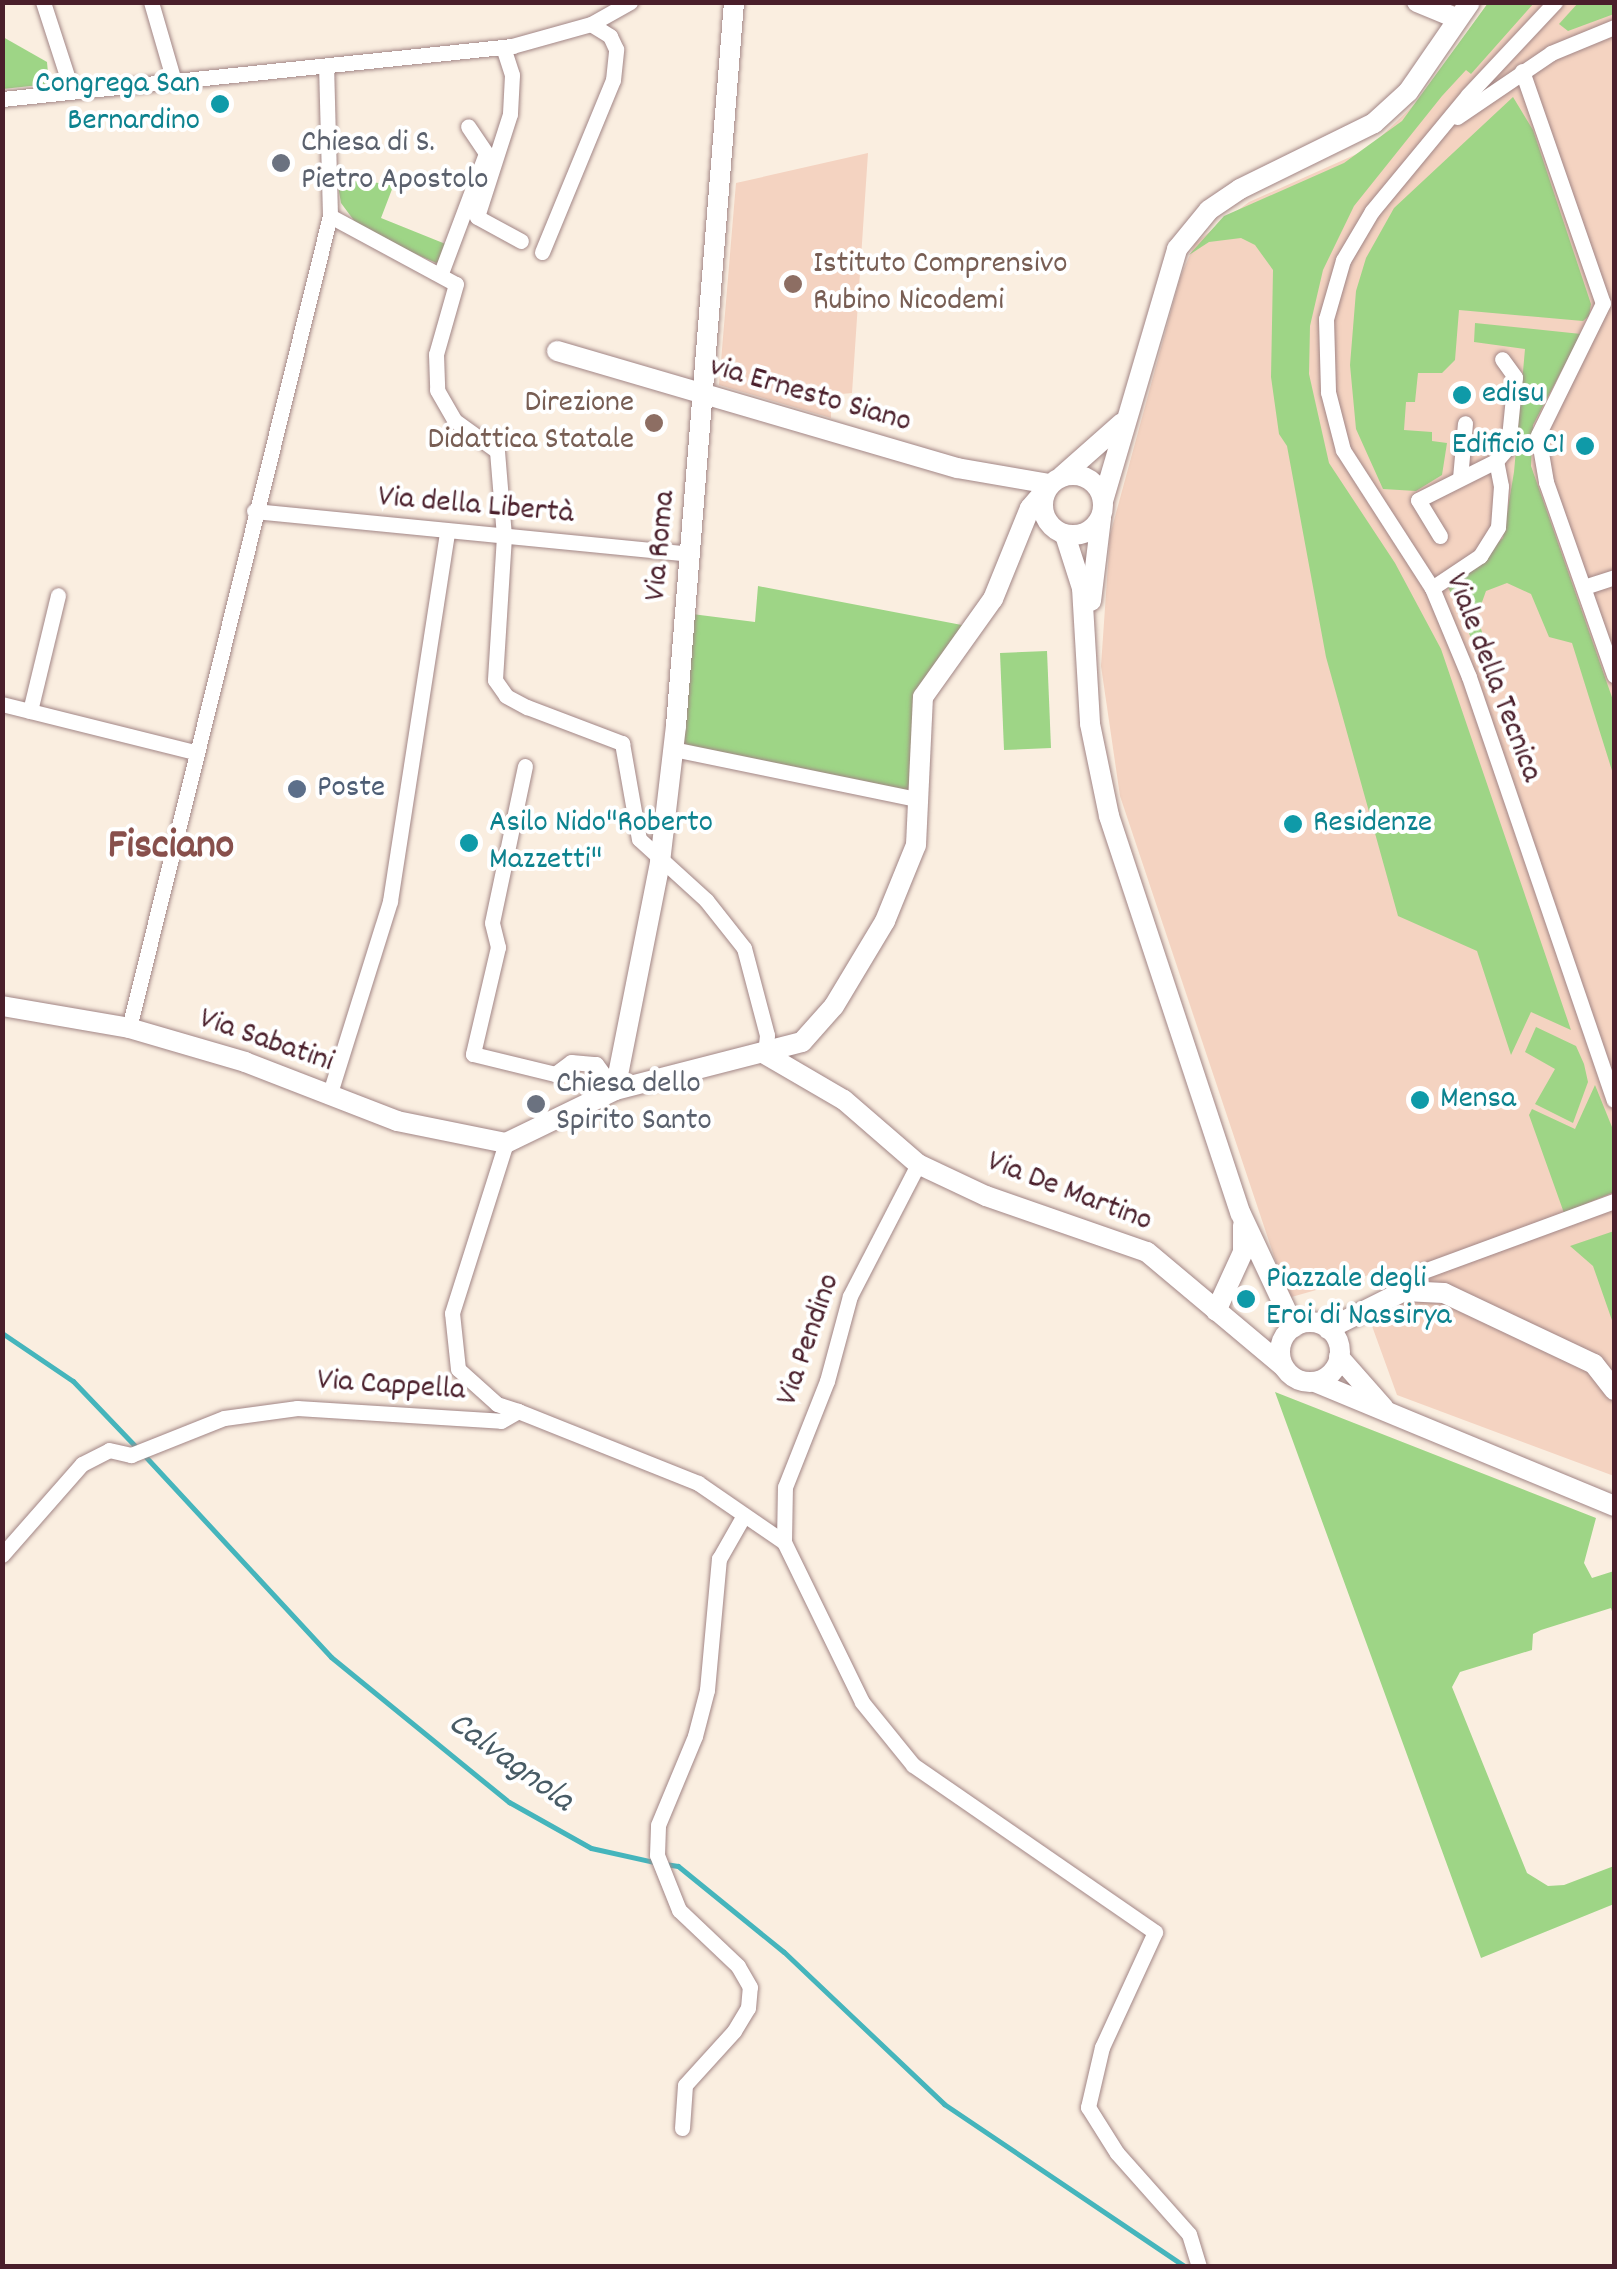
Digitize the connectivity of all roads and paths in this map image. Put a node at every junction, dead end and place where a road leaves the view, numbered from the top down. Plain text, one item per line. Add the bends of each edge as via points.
1 (44, 2) edge
2 (151, 2) edge
3 (630, 2) edge
4 (734, 2) edge
5 (1417, 2) edge
6 (1552, 6) edge
7 (1464, 11) edge
8 (591, 24) junction
9 (1614, 26) edge
10 (503, 48) junction
11 (326, 68) junction
12 (1525, 69) junction
13 (174, 80) junction
14 (72, 91) junction
15 (2, 99) edge
16 (468, 126) dead end
17 (1442, 128) junction
18 (330, 216) junction
19 (522, 241) dead end
20 (542, 252) dead end
21 (441, 274) junction
22 (557, 351) dead end
23 (1502, 359) dead end
24 (705, 399) junction
25 (1124, 421) junction
26 (1465, 423) dead end
27 (1496, 461) junction
28 (1460, 478) junction
29 (1052, 484) junction
30 (1102, 509) junction
31 (254, 511) junction
32 (447, 531) junction
33 (1062, 534) junction
34 (504, 536) junction
35 (1440, 536) dead end
36 (692, 554) junction
37 (1012, 557) junction
38 (1614, 576) edge
39 (1584, 587) junction
40 (1432, 588) junction
41 (58, 595) dead end
42 (1084, 632) junction
43 (1614, 673) edge
44 (2, 704) edge
45 (30, 711) junction
46 (673, 749) junction
47 (194, 752) junction
48 (525, 766) dead end
49 (918, 799) junction
50 (660, 862) junction
51 (2, 1006) edge
52 (129, 1028) junction
53 (765, 1054) junction
54 (622, 1088) junction
55 (329, 1096) junction
56 (1614, 1100) edge
57 (506, 1144) junction
58 (918, 1164) junction
59 (1614, 1201) edge
60 (1241, 1214) junction
61 (1404, 1292) junction
62 (1216, 1312) junction
63 (1294, 1327) junction
64 (1328, 1329) junction
65 (1340, 1357) junction
66 (1283, 1366) junction
67 (1315, 1382) junction
68 (1614, 1390) edge
69 (1386, 1410) junction
70 (518, 1411) junction
71 (1614, 1506) edge
72 (743, 1517) junction
73 (784, 1542) junction
74 (2, 1555) edge
75 (682, 2128) dead end
76 (1199, 2266) edge

1 - 14 street
2 - 13 street
3 - 8 street
4 - 24 street, Via Roma
5 - 7 street
6 - 12 street via 1526,44
6 - 17 street, Viale della Tecnica
7 - 25 street via 1408,92 1374,123 1209,210 1178,248
8 - 10 street
8 - 20 street via 616,49 613,80
9 - 12 street
10 - 11 street
10 - 19 street via 512,75 510,114 477,217
11 - 13 street
11 - 18 street
12 - 17 street
12 - 39 street via 1603,303 1538,435 1546,482
13 - 14 street
14 - 15 street
16 - 21 street via 486,153
17 - 40 street, Viale della Tecnica via 1372,211 1343,260 1326,319 1328,392 1344,450
18 - 21 street
18 - 31 street
21 - 34 street via 456,284 436,354 438,390 454,420 497,451
22 - 24 street, via Ernesto Siano
23 - 27 street via 1514,377 1508,447
24 - 29 street, via Ernesto Siano via 957,468
24 - 36 street, Via Roma
25 - 29 street
25 - 30 street
26 - 28 street
27 - 28 street
27 - 40 street via 1502,500 1492,538 1480,556
28 - 35 street via 1418,500
29 - 30 street via 1089,479
29 - 33 street via 1044,516
29 - 37 street via 1030,508
30 - 33 street via 1091,530
30 - 42 street
31 - 32 street, Via della Libertà
31 - 47 street
32 - 34 street, Via della Libertà
32 - 55 street via 390,901
33 - 37 street via 1030,541
33 - 42 street via 1082,588
34 - 36 street, Via della Libertà
34 - 50 street via 495,680 506,696 527,707 622,743 639,839
36 - 46 street, Via Roma
37 - 49 street via 992,600 923,696
38 - 39 street
39 - 43 street
40 - 56 street, Viale della Tecnica
41 - 45 street
42 - 60 street via 1090,724 1109,816
44 - 45 street
45 - 47 street
46 - 49 street
46 - 50 street, Via Roma
47 - 52 street
48 - 54 street via 492,923 498,946 473,1054 555,1074 570,1062 596,1064
49 - 53 street via 916,845 834,1006 802,1042
50 - 53 street via 706,900 744,948 768,1035
50 - 54 street, Via Roma
51 - 52 street, Via Sabatini
52 - 55 street, Via Sabatini via 245,1062
53 - 54 street
53 - 58 street, Via De Martino via 844,1100
54 - 57 street
55 - 57 street, Via Sabatini via 397,1120
57 - 70 street, Via Cappella via 452,1314 458,1368 497,1404
58 - 62 street, Via De Martino via 986,1196 1147,1252
58 - 73 street, Via Pendino via 850,1296 827,1380 785,1487
59 - 61 street via 1421,1272
60 - 62 street via 1243,1252
60 - 63 street
61 - 64 street
61 - 68 street via 1444,1293 1594,1364
62 - 66 street, Via De Martino
63 - 64 street via 1312,1323
63 - 66 street via 1280,1349
64 - 65 street
65 - 67 street
65 - 69 street
66 - 67 street via 1296,1379
67 - 69 street
69 - 71 street
70 - 72 street via 668,1469
70 - 74 street, Via Cappella via 501,1421 297,1408 224,1418 131,1455 109,1450 82,1464
72 - 73 street
72 - 75 street via 719,1559 706,1690 658,1826 659,1863 678,1910 738,1966 750,1987 748,2008 734,2031 685,2085
73 - 76 street via 862,1702 913,1766 1155,1932 1102,2048 1088,2108 1118,2153 1179,2220

